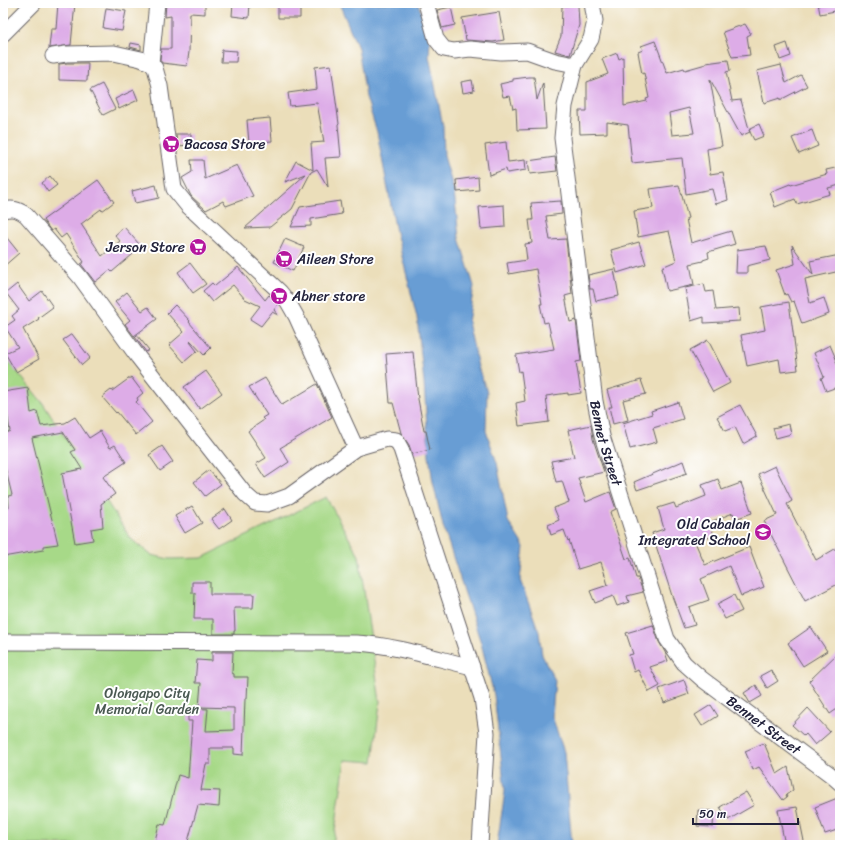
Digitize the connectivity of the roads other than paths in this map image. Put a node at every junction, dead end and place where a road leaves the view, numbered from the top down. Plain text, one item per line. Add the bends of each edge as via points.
1 (34, 3) edge
2 (157, 3) edge
3 (426, 3) edge
4 (592, 3) edge
5 (3, 34) edge
6 (53, 56) dead end
7 (151, 63) junction
8 (575, 65) junction
9 (3, 210) edge
10 (356, 448) junction
11 (3, 642) edge
12 (472, 667) junction
13 (840, 783) edge
14 (480, 845) edge

1 - 5 street
2 - 7 street
3 - 8 street via 436,39 444,49 527,51 554,61
4 - 8 street, Bennet Street via 595,21 591,38
6 - 7 street via 114,53 141,58
7 - 10 street via 160,86 174,188 187,205 288,302
8 - 13 street, Bennet Street via 565,106 562,138 595,401 602,436 667,639 684,663 702,679
9 - 10 street via 18,209 26,215 75,271 143,363 245,494 255,503 267,504 289,496
10 - 12 street via 387,438 396,440 401,449
11 - 12 street via 364,643
12 - 14 street via 482,698 487,733

